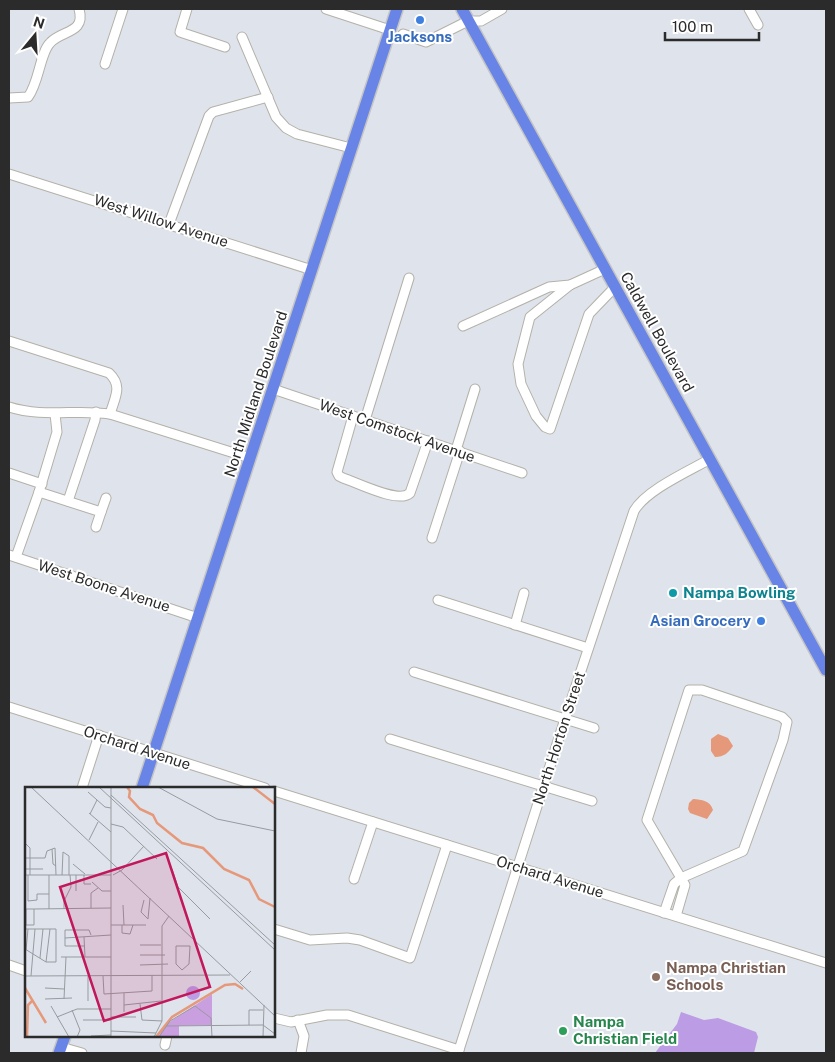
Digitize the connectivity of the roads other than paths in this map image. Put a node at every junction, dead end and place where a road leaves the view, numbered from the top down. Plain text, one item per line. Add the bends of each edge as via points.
1 (79, 9) edge
2 (123, 9) edge
3 (187, 9) edge
4 (326, 9) edge
5 (397, 9) edge
6 (462, 9) edge
7 (502, 9) edge
8 (749, 9) edge
9 (468, 20) junction
10 (758, 25) dead end
11 (390, 30) junction
12 (403, 34) dead end
13 (242, 37) dead end
14 (224, 47) dead end
15 (105, 64) dead end
16 (268, 97) junction
17 (9, 98) edge
18 (351, 148) junction
19 (9, 174) edge
20 (169, 224) junction
21 (605, 269) junction
22 (312, 270) junction
23 (409, 278) dead end
24 (570, 285) junction
25 (615, 287) junction
26 (463, 326) dead end
27 (9, 341) edge
28 (273, 389) junction
29 (475, 389) dead end
30 (9, 407) edge
31 (96, 412) junction
32 (55, 414) junction
33 (110, 414) junction
34 (354, 416) junction
35 (365, 420) junction
36 (428, 441) junction
37 (458, 451) junction
38 (250, 458) junction
39 (710, 459) junction
40 (9, 473) edge
41 (522, 473) dead end
42 (40, 488) junction
43 (106, 498) dead end
44 (68, 501) junction
45 (101, 512) junction
46 (96, 527) dead end
47 (432, 538) dead end
48 (12, 556) edge
49 (524, 593) dead end
50 (438, 600) dead end
51 (198, 618) junction
52 (515, 625) junction
53 (588, 648) junction
54 (826, 670) edge
55 (414, 672) dead end
56 (9, 706) edge
57 (565, 718) junction
58 (594, 728) dead end
59 (99, 736) junction
60 (390, 739) dead end
61 (153, 753) junction
62 (82, 787) edge
63 (142, 787) edge
64 (262, 787) edge
65 (543, 787) junction
66 (275, 791) edge
67 (592, 802) dead end
68 (373, 822) junction
69 (447, 845) junction
70 (517, 867) junction
71 (681, 878) junction
72 (354, 879) dead end
73 (664, 912) junction
74 (676, 916) junction
75 (275, 930) edge
76 (826, 964) edge
77 (9, 965) edge
78 (25, 971) edge
79 (275, 1018) edge
80 (298, 1020) junction
81 (62, 1045) edge
82 (458, 1052) edge
83 (82, 1053) edge
84 (301, 1053) edge

1 - 17 street via 79,23 48,45 28,97
2 - 15 street
3 - 14 street via 180,32
4 - 11 street
5 - 11 main road, North Midland Boulevard
6 - 9 main road, Caldwell Boulevard
7 - 9 street via 481,21
8 - 10 street
9 - 12 street via 426,42
9 - 21 main road, Caldwell Boulevard
11 - 18 main road, North Midland Boulevard
13 - 16 street
16 - 18 street via 276,117 286,128
16 - 20 street via 213,112 209,116
18 - 22 main road, North Midland Boulevard
19 - 20 street, West Willow Avenue
20 - 22 street, West Willow Avenue
21 - 24 street
21 - 25 main road, Caldwell Boulevard
22 - 28 main road, North Midland Boulevard
23 - 35 street
24 - 25 street via 530,317 518,364 521,384 536,416 550,429 588,314
24 - 26 street via 549,287
25 - 39 main road, Caldwell Boulevard
27 - 33 street via 109,373 116,380 118,389
28 - 34 street, West Comstock Avenue
28 - 38 main road, North Midland Boulevard
29 - 37 street
30 - 32 street
31 - 32 street
31 - 33 street
31 - 44 street
32 - 42 street via 57,432
33 - 38 street
34 - 35 street, West Comstock Avenue
34 - 36 street via 337,472 339,476 387,494 406,497 410,493
35 - 36 street, West Comstock Avenue
36 - 37 street, West Comstock Avenue
37 - 41 street, West Comstock Avenue
37 - 47 street
38 - 51 main road, North Midland Boulevard
39 - 53 street, North Horton Street via 650,494 636,507
39 - 54 main road, Caldwell Boulevard
40 - 42 street
42 - 44 street
42 - 48 street
43 - 45 street
44 - 45 street
45 - 46 street
48 - 51 street, West Boone Avenue
49 - 52 street
50 - 52 street
51 - 61 main road, North Midland Boulevard
52 - 53 street
53 - 57 street, North Horton Street
55 - 57 street
56 - 59 street, Orchard Avenue
57 - 58 street
57 - 65 street, North Horton Street
59 - 61 street, Orchard Avenue
59 - 62 street
60 - 65 street
61 - 63 main road, North Midland Boulevard
61 - 64 street, Orchard Avenue
65 - 67 street
65 - 70 street, North Horton Street
66 - 68 street, Orchard Avenue
68 - 69 street, Orchard Avenue
68 - 72 street
69 - 70 street, Orchard Avenue
69 - 75 street via 410,958 360,940 310,940
70 - 73 street, Orchard Avenue
70 - 82 street, North Horton Street
71 - 71 street via 646,820 689,690 702,690 782,717 787,722 784,737 743,851
71 - 73 street via 674,884
71 - 74 street via 685,886
73 - 74 street, Orchard Avenue
74 - 76 street, Orchard Avenue
77 - 78 street
79 - 80 street via 291,1022
80 - 82 street via 332,1014 348,1015
80 - 84 street via 304,1036
81 - 83 street

